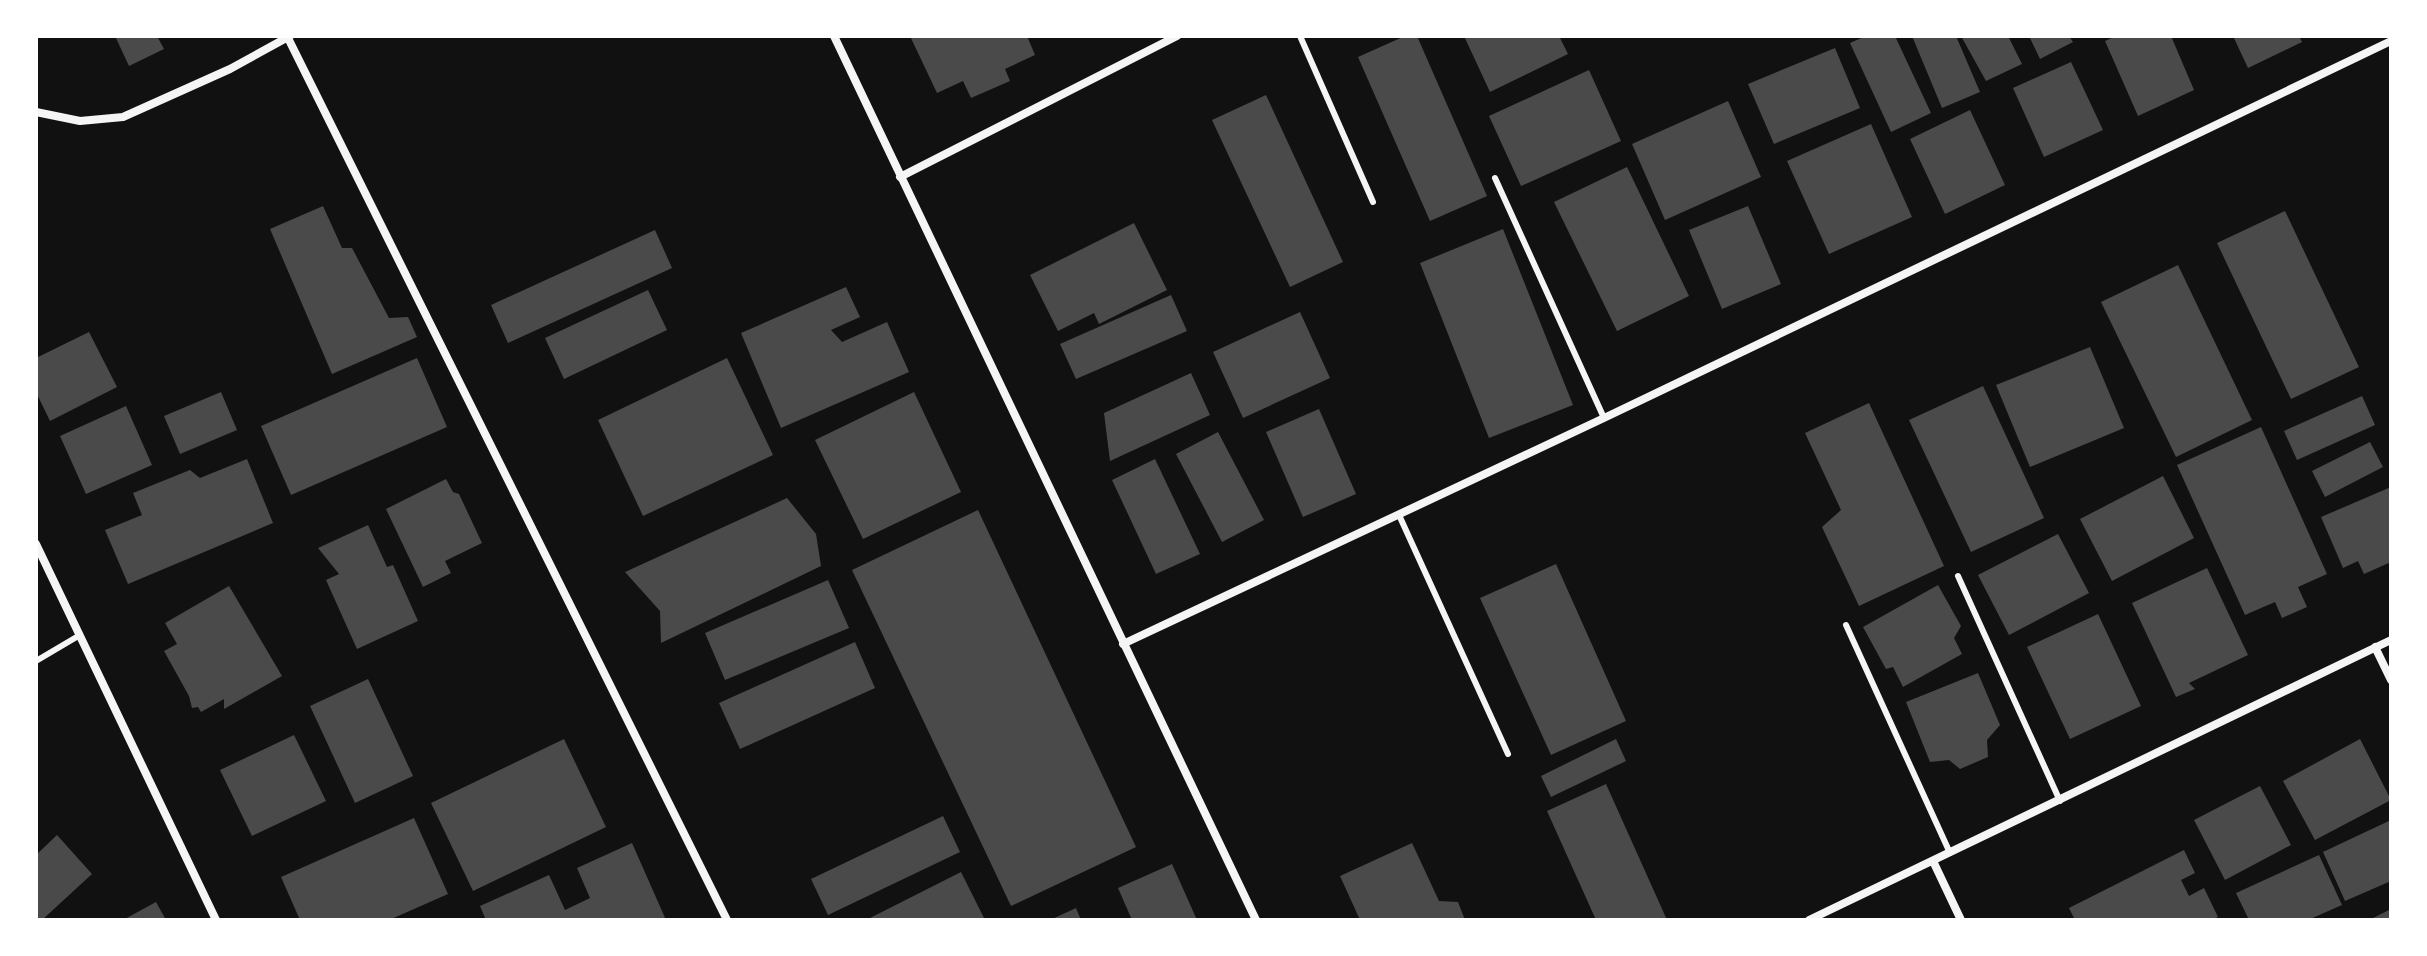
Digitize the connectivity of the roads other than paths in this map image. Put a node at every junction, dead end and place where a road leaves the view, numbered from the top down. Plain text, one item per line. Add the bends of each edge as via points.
1 (834, 36) edge
2 (1177, 36) edge
3 (1300, 36) edge
4 (289, 37) edge
5 (2391, 41) edge
6 (36, 112) edge
7 (900, 177) junction
8 (1495, 178) dead end
9 (1373, 202) dead end
10 (1604, 418) junction
11 (1399, 515) junction
12 (36, 544) edge
13 (1958, 576) dead end
14 (1846, 625) dead end
15 (80, 635) junction
16 (2391, 640) edge
17 (1123, 644) junction
18 (2375, 647) junction
19 (36, 661) edge
20 (2391, 680) edge
21 (1508, 754) dead end
22 (2060, 801) junction
23 (1950, 853) junction
24 (1933, 861) junction
25 (216, 920) edge
26 (727, 920) edge
27 (1256, 920) edge
28 (1809, 920) edge
29 (1961, 920) edge

1 - 7 street
2 - 7 street
3 - 9 lane
4 - 6 street via 123,117 80,121
4 - 26 street
5 - 10 street
7 - 17 street
8 - 10 lane
10 - 11 street
11 - 17 street
11 - 21 lane
12 - 15 street
13 - 22 lane
14 - 23 lane
15 - 19 lane
15 - 25 street
16 - 18 street
17 - 27 street
18 - 20 street
18 - 22 street
22 - 23 street
23 - 24 street
24 - 28 street
24 - 29 street

